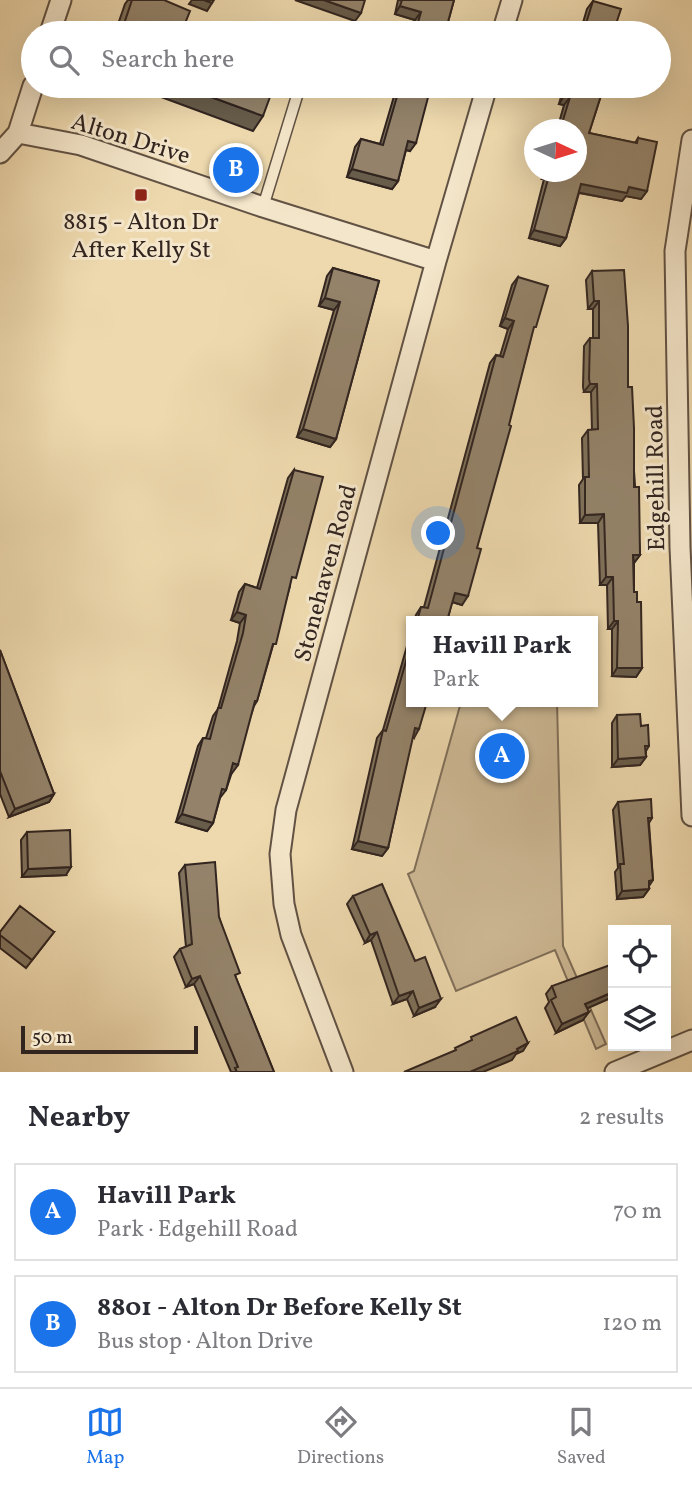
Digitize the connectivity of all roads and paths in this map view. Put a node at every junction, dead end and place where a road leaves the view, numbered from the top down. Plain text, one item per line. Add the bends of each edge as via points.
1 (61, 0) edge
2 (512, 0) edge
3 (54, 21) edge
4 (506, 21) edge
5 (29, 98) edge
6 (296, 98) edge
7 (484, 98) edge
8 (18, 133) junction
9 (692, 140) edge
10 (0, 153) edge
11 (263, 207) junction
12 (683, 251) edge
13 (436, 261) junction
14 (692, 816) edge
15 (692, 1040) edge
16 (343, 1072) edge
17 (615, 1072) edge

1 - 3 street
2 - 4 street
5 - 8 street
6 - 11 lane
7 - 13 street, Stonehaven Road
8 - 10 street
8 - 11 street, Alton Drive via 81,145
9 - 12 street, Edgehill Road
11 - 13 street, Alton Drive
12 - 14 street, Edgehill Road via 681,547
13 - 16 street, Stonehaven Road via 286,810 280,854 291,935
15 - 17 street

